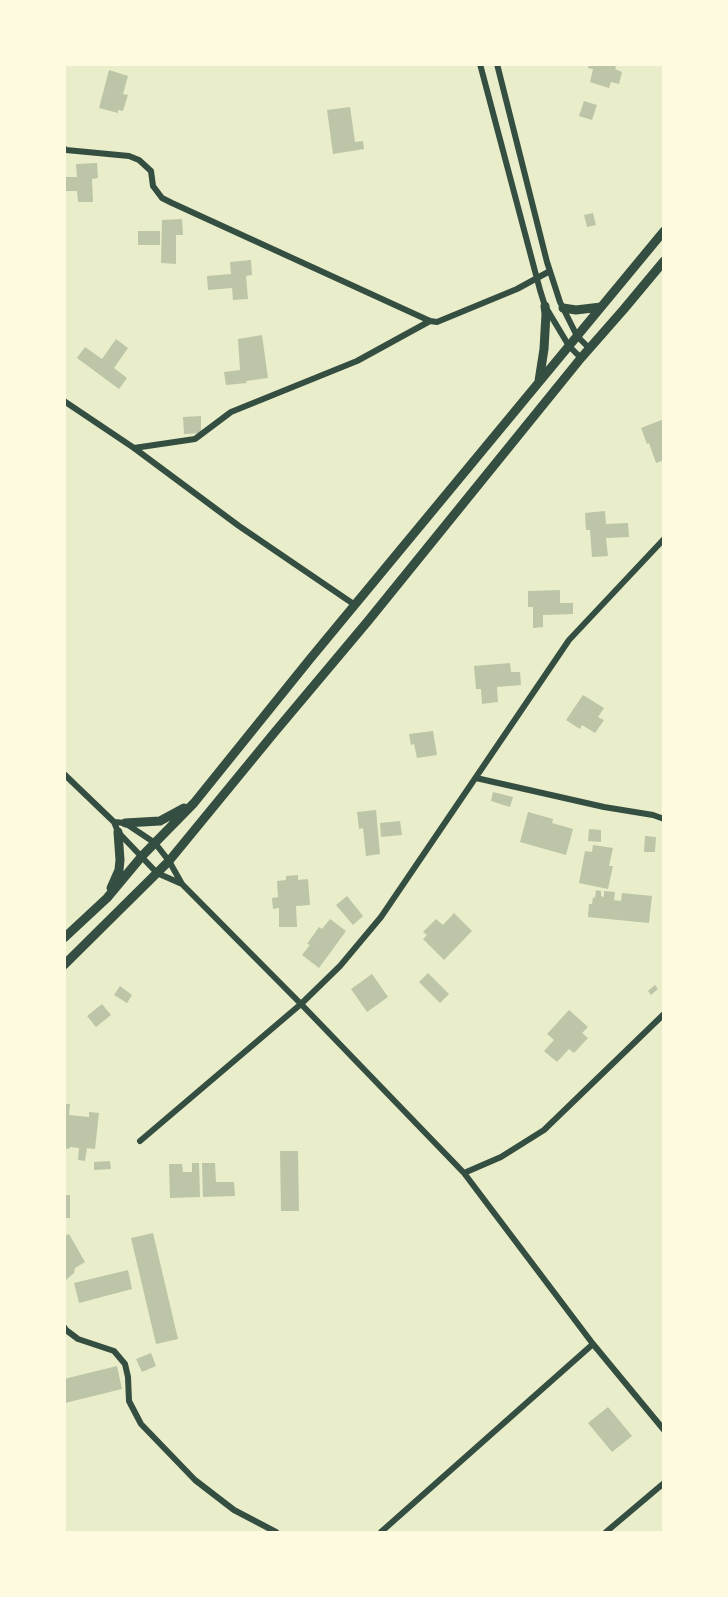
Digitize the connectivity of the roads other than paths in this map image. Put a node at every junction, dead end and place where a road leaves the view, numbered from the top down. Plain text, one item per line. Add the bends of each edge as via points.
1 (480, 64) edge
2 (497, 64) edge
3 (64, 148) edge
4 (663, 231) edge
5 (663, 261) edge
6 (550, 271) junction
7 (537, 278) junction
8 (546, 306) junction
9 (601, 307) junction
10 (563, 308) junction
11 (430, 321) junction
12 (577, 336) junction
13 (569, 346) junction
14 (589, 348) junction
15 (580, 358) junction
16 (538, 383) junction
17 (64, 401) edge
18 (134, 448) junction
19 (663, 539) edge
20 (355, 605) junction
21 (64, 774) edge
22 (476, 778) junction
23 (194, 803) junction
24 (663, 819) edge
25 (120, 823) junction
26 (118, 832) junction
27 (155, 843) junction
28 (142, 856) junction
29 (169, 861) junction
30 (157, 873) junction
31 (182, 884) junction
32 (107, 898) junction
33 (64, 938) edge
34 (64, 965) edge
35 (301, 1004) junction
36 (663, 1014) edge
37 (140, 1141) dead end
38 (464, 1173) junction
39 (64, 1327) edge
40 (593, 1344) junction
41 (663, 1430) edge
42 (663, 1483) edge
43 (276, 1533) edge
44 (381, 1533) edge
45 (606, 1533) edge

1 - 7 street
2 - 6 street
3 - 11 street via 140,160 151,171 153,186 162,198
4 - 9 main road
5 - 14 main road
6 - 7 street
6 - 10 street
7 - 8 street
7 - 11 street via 437,322
8 - 13 street
8 - 16 main road
9 - 10 main road
9 - 12 main road
10 - 12 street
11 - 18 street via 357,361 231,412 195,439
12 - 13 main road
12 - 14 street
13 - 15 street
13 - 16 main road
14 - 15 main road
15 - 29 main road
16 - 20 main road
17 - 18 street
18 - 20 street
19 - 22 street via 569,640
20 - 23 main road
21 - 25 street
22 - 24 street
22 - 35 street via 381,917
23 - 25 main road via 160,821
23 - 27 main road
25 - 26 street
25 - 27 street
26 - 28 street
26 - 32 main road via 120,860
27 - 28 main road
27 - 29 street
28 - 30 street
28 - 32 main road
29 - 30 main road
29 - 31 street
30 - 31 street
30 - 34 main road
31 - 35 street
32 - 33 main road
35 - 37 street
35 - 38 street
36 - 38 street via 544,1130 501,1157
38 - 40 street
39 - 43 street via 78,1339 114,1351 125,1364 129,1401 141,1424 195,1480 234,1510
40 - 41 street
40 - 44 street
42 - 45 street

